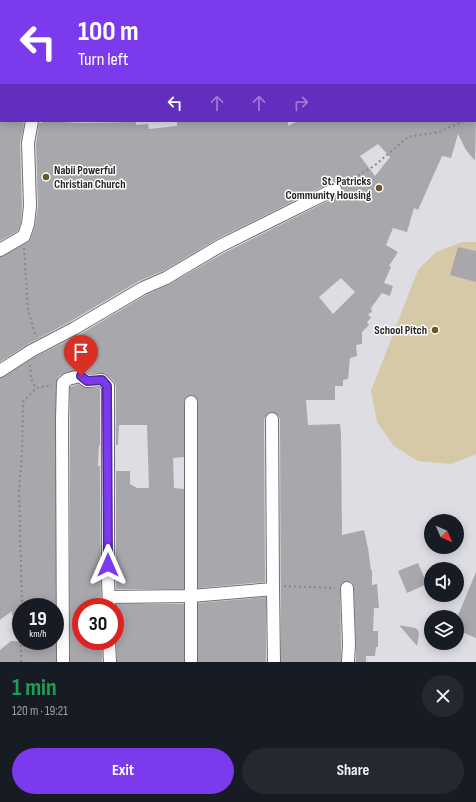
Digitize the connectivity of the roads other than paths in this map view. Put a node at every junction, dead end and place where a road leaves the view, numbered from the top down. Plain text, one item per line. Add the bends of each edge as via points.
1 (32, 122) edge
2 (335, 189) road end
3 (0, 250) edge
4 (0, 371) edge
5 (191, 402) dead end
6 (272, 419) dead end
7 (277, 588) junction
8 (347, 588) road end
9 (191, 596) junction
10 (109, 598) edge
11 (124, 601) edge
12 (110, 650) edge
13 (63, 662) edge
14 (110, 662) edge
15 (191, 662) edge
16 (274, 662) edge
17 (348, 662) edge

1 - 3 street via 28,143 28,224 24,236
2 - 4 street via 220,246 31,351
5 - 9 street
6 - 7 street
7 - 9 street
7 - 16 street
8 - 17 street
9 - 11 street
9 - 15 street
10 - 13 street via 107,386 102,380 87,381 81,376 63,383
12 - 14 street

